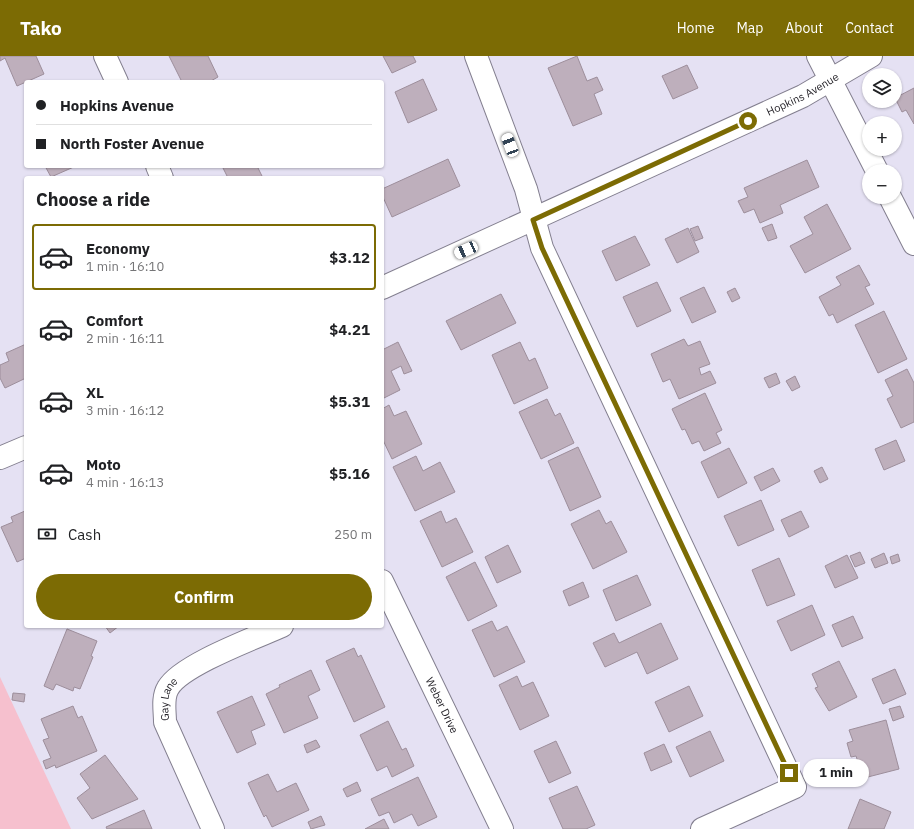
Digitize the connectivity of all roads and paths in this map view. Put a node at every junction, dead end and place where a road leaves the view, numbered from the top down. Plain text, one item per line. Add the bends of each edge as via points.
1 (105, 56) edge
2 (476, 56) edge
3 (818, 56) edge
4 (871, 56) edge
5 (116, 80) edge
6 (829, 80) junction
7 (873, 164) edge
8 (894, 204) edge
9 (533, 220) junction
10 (914, 244) edge
11 (384, 287) edge
12 (24, 448) edge
13 (0, 458) edge
14 (384, 585) edge
15 (278, 628) edge
16 (213, 829) edge
17 (502, 829) edge
18 (702, 829) edge

1 - 5 street
2 - 9 street via 526,189
3 - 6 street
4 - 6 street, Hopkins Avenue
6 - 7 street
6 - 9 street, Hopkins Avenue via 803,96
8 - 10 street
9 - 11 street, Hopkins Avenue
9 - 18 street via 542,248 795,787
12 - 13 street
14 - 17 street, Weber Drive
15 - 16 street, Gay Lane via 194,666 178,676 167,689 164,704 165,722

